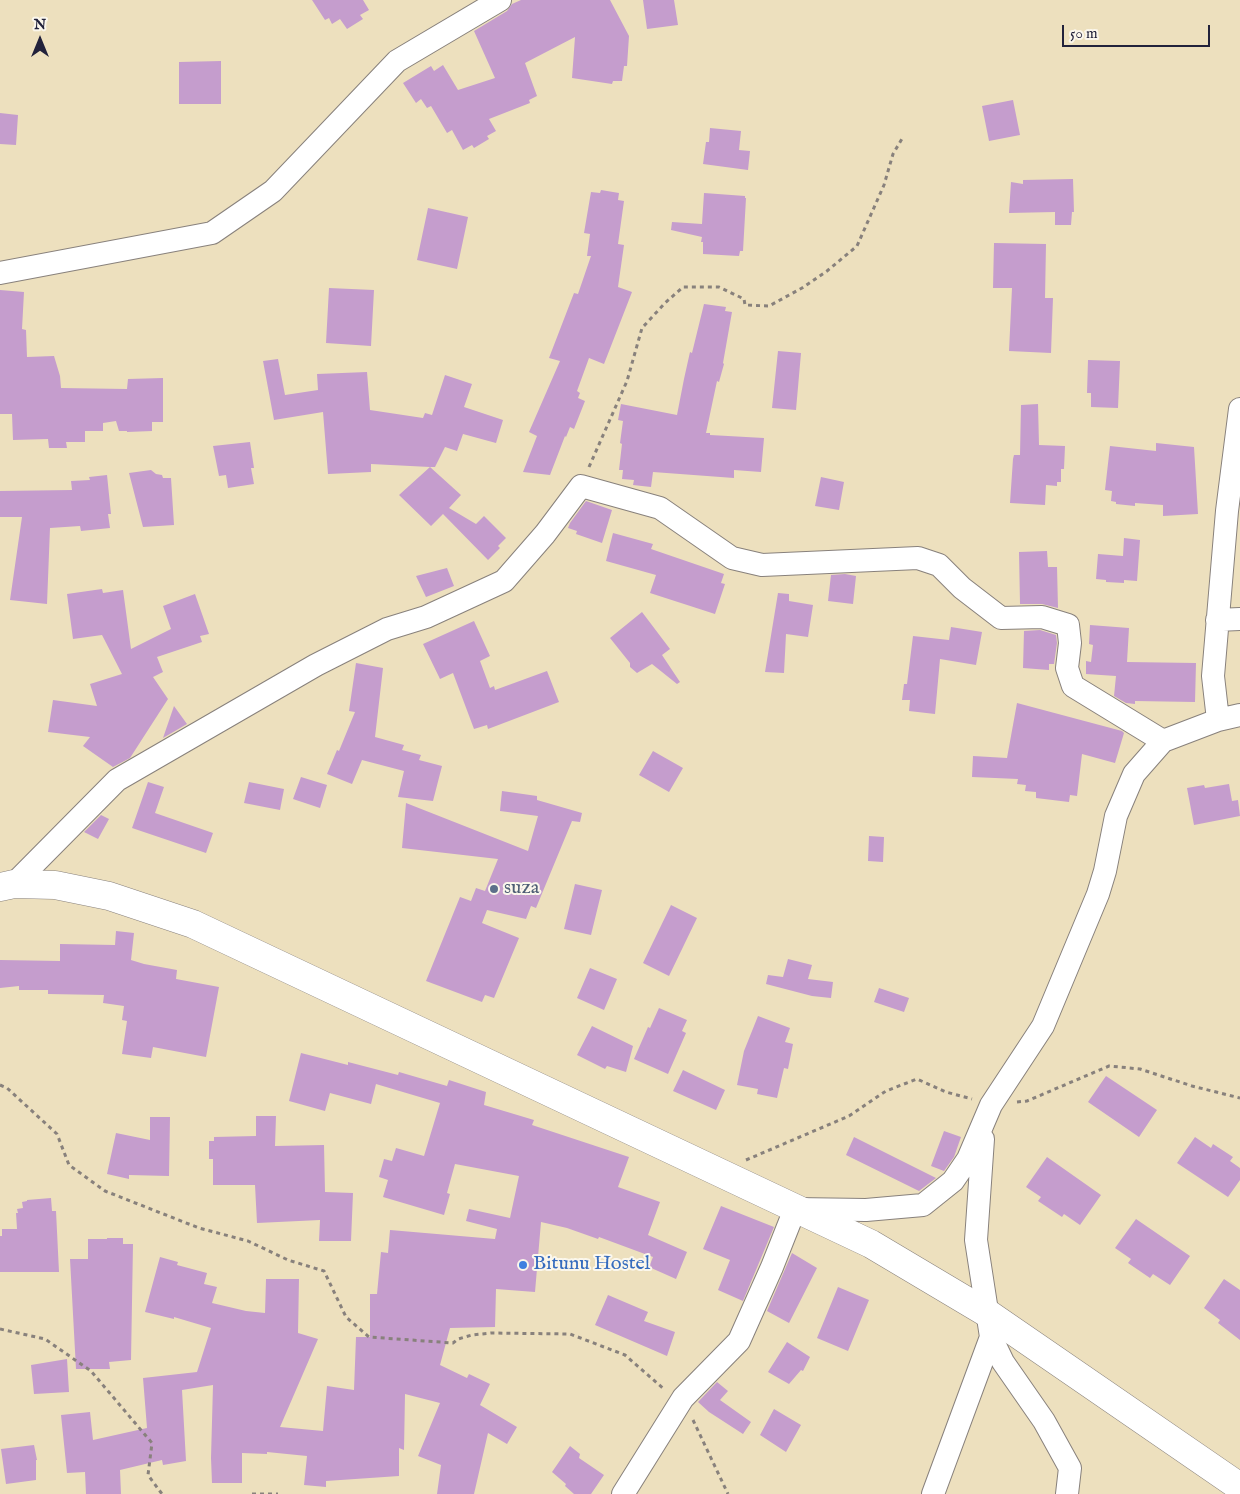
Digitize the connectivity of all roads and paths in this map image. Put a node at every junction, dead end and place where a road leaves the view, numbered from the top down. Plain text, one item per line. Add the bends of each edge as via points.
1 (500, 0) edge
2 (903, 137) dead end
3 (0, 273) edge
4 (1240, 409) edge
5 (581, 486) junction
6 (1217, 620) junction
7 (1240, 620) edge
8 (1240, 715) edge
9 (1218, 720) junction
10 (1163, 741) junction
11 (7, 885) edge
12 (0, 1085) edge
13 (1240, 1098) edge
14 (992, 1105) junction
15 (717, 1172) junction
16 (795, 1209) junction
17 (989, 1325) junction
18 (0, 1328) edge
19 (683, 1398) junction
20 (1240, 1487) edge
21 (162, 1494) edge
22 (252, 1494) edge
23 (278, 1494) edge
24 (623, 1494) edge
25 (728, 1494) edge
26 (933, 1494) edge
27 (1068, 1494) edge

1 - 3 street via 397,61 273,191 212,233
2 - 5 path via 893,154 884,185 857,246 827,271 769,306 745,305 744,299 719,287 683,287 665,303 642,328 627,381
4 - 6 street
5 - 10 street via 660,508 732,558 762,565 918,558 939,565 962,588 1001,618 1042,617 1068,624 1067,668 1073,686
5 - 11 street via 504,581 426,617 387,630 316,665 117,780
6 - 7 street
6 - 9 street via 1213,676
8 - 9 street
9 - 10 street
10 - 14 street via 1134,774 1116,816 1098,894 1043,1026
11 - 15 main road via 55,885 109,896 193,924
12 - 19 path via 57,1134 69,1165 105,1191 199,1228 248,1241 288,1260 324,1271 346,1317 369,1337 453,1343 472,1335 491,1333 570,1334 625,1354 668,1392
13 - 14 path via 1140,1069 1109,1066 1027,1101
14 - 15 path via 946,1092 917,1078 886,1091 849,1116
14 - 16 street via 968,1159 953,1181 923,1205 866,1210
14 - 17 street via 982,1140 976,1240
15 - 16 main road
16 - 17 main road via 872,1244
16 - 19 street via 739,1340
17 - 20 main road
17 - 26 street
17 - 27 street via 1002,1362 1044,1421 1070,1468
18 - 21 path via 45,1339 91,1372 152,1444 148,1475
19 - 24 street
19 - 25 path
22 - 23 path

